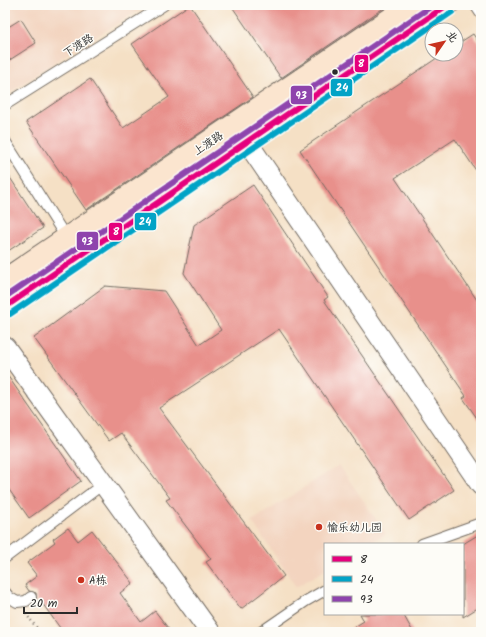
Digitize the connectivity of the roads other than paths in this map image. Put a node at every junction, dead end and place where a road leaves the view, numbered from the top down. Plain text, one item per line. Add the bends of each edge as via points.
1 (164, 5) edge
2 (411, 5) edge
3 (447, 5) edge
4 (475, 5) edge
5 (481, 14) edge
6 (5, 105) edge
7 (5, 140) edge
8 (247, 142) junction
9 (67, 239) junction
10 (5, 280) edge
11 (5, 307) edge
12 (5, 347) edge
13 (103, 484) junction
14 (481, 485) edge
15 (481, 523) edge
16 (425, 543) edge
17 (5, 558) edge
18 (324, 591) edge
19 (5, 592) edge
20 (31, 597) dead end
21 (210, 632) edge
22 (261, 632) edge

1 - 6 lane, 下渡路
2 - 9 main road, 上渡路
3 - 8 main road, 上渡路
4 - 5 lane
7 - 9 lane
8 - 11 main road, 上渡路
8 - 14 street
9 - 10 main road, 上渡路
12 - 13 street
13 - 17 lane
13 - 21 street
15 - 16 lane
18 - 22 lane
19 - 20 lane via 17,602 26,601

